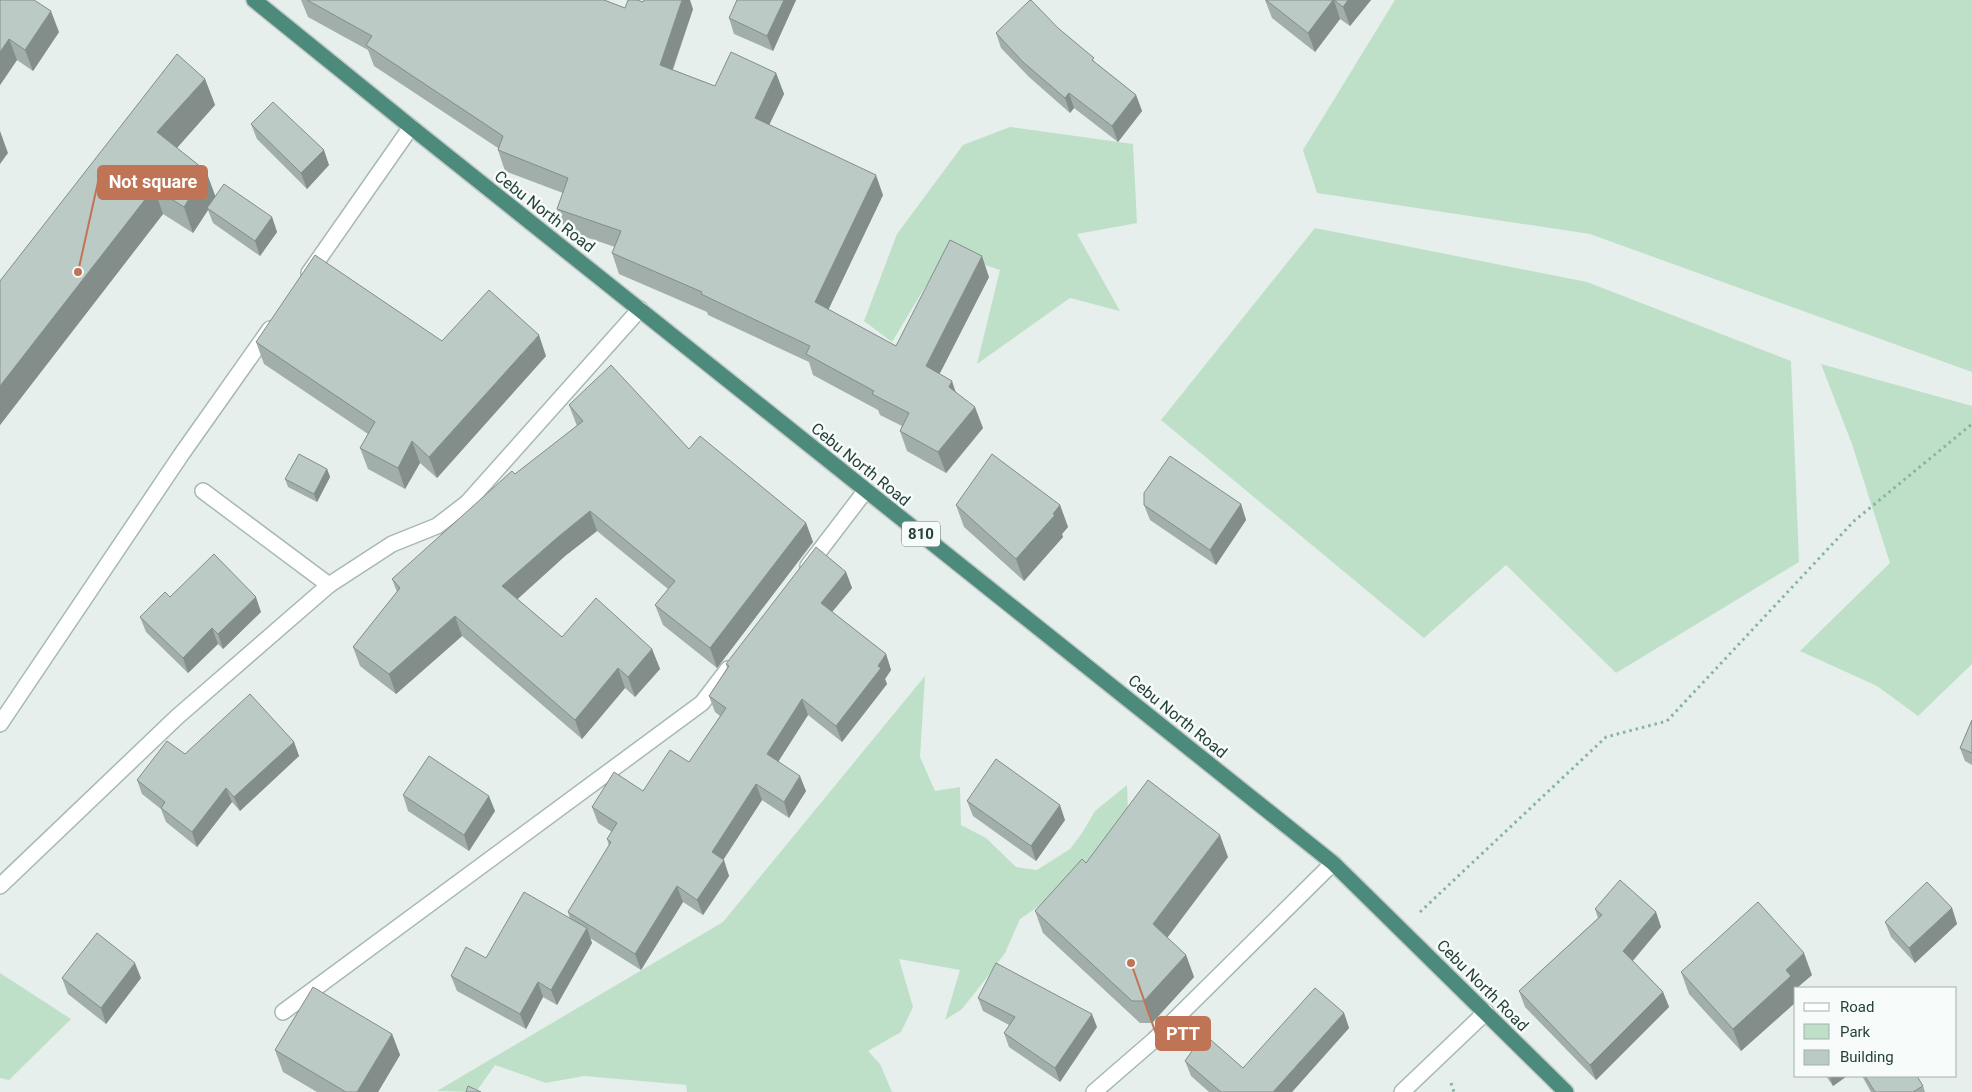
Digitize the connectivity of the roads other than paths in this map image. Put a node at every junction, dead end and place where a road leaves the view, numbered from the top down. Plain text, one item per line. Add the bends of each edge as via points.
1 (254, 0) edge
2 (411, 127) junction
3 (299, 287) edge
4 (640, 309) junction
5 (276, 319) edge
6 (866, 490) junction
7 (203, 491) dead end
8 (799, 577) edge
9 (330, 585) junction
10 (739, 656) edge
11 (0, 724) edge
12 (1333, 863) junction
13 (0, 886) edge
14 (283, 1012) dead end
15 (1486, 1012) junction
16 (1094, 1092) edge
17 (1402, 1092) edge
18 (1566, 1092) edge

1 - 2 highway, Cebu North Road / 810
2 - 3 street
2 - 4 highway, Cebu North Road / 810
4 - 6 highway, Cebu North Road / 810
4 - 9 street via 467,503 437,526 392,544
5 - 11 street
6 - 8 street
6 - 12 highway, Cebu North Road / 810
7 - 9 street
9 - 13 street via 177,717
10 - 14 street via 702,703
12 - 15 highway, Cebu North Road / 810
12 - 16 street via 1154,1040
15 - 17 street
15 - 18 highway, Cebu North Road / 810

